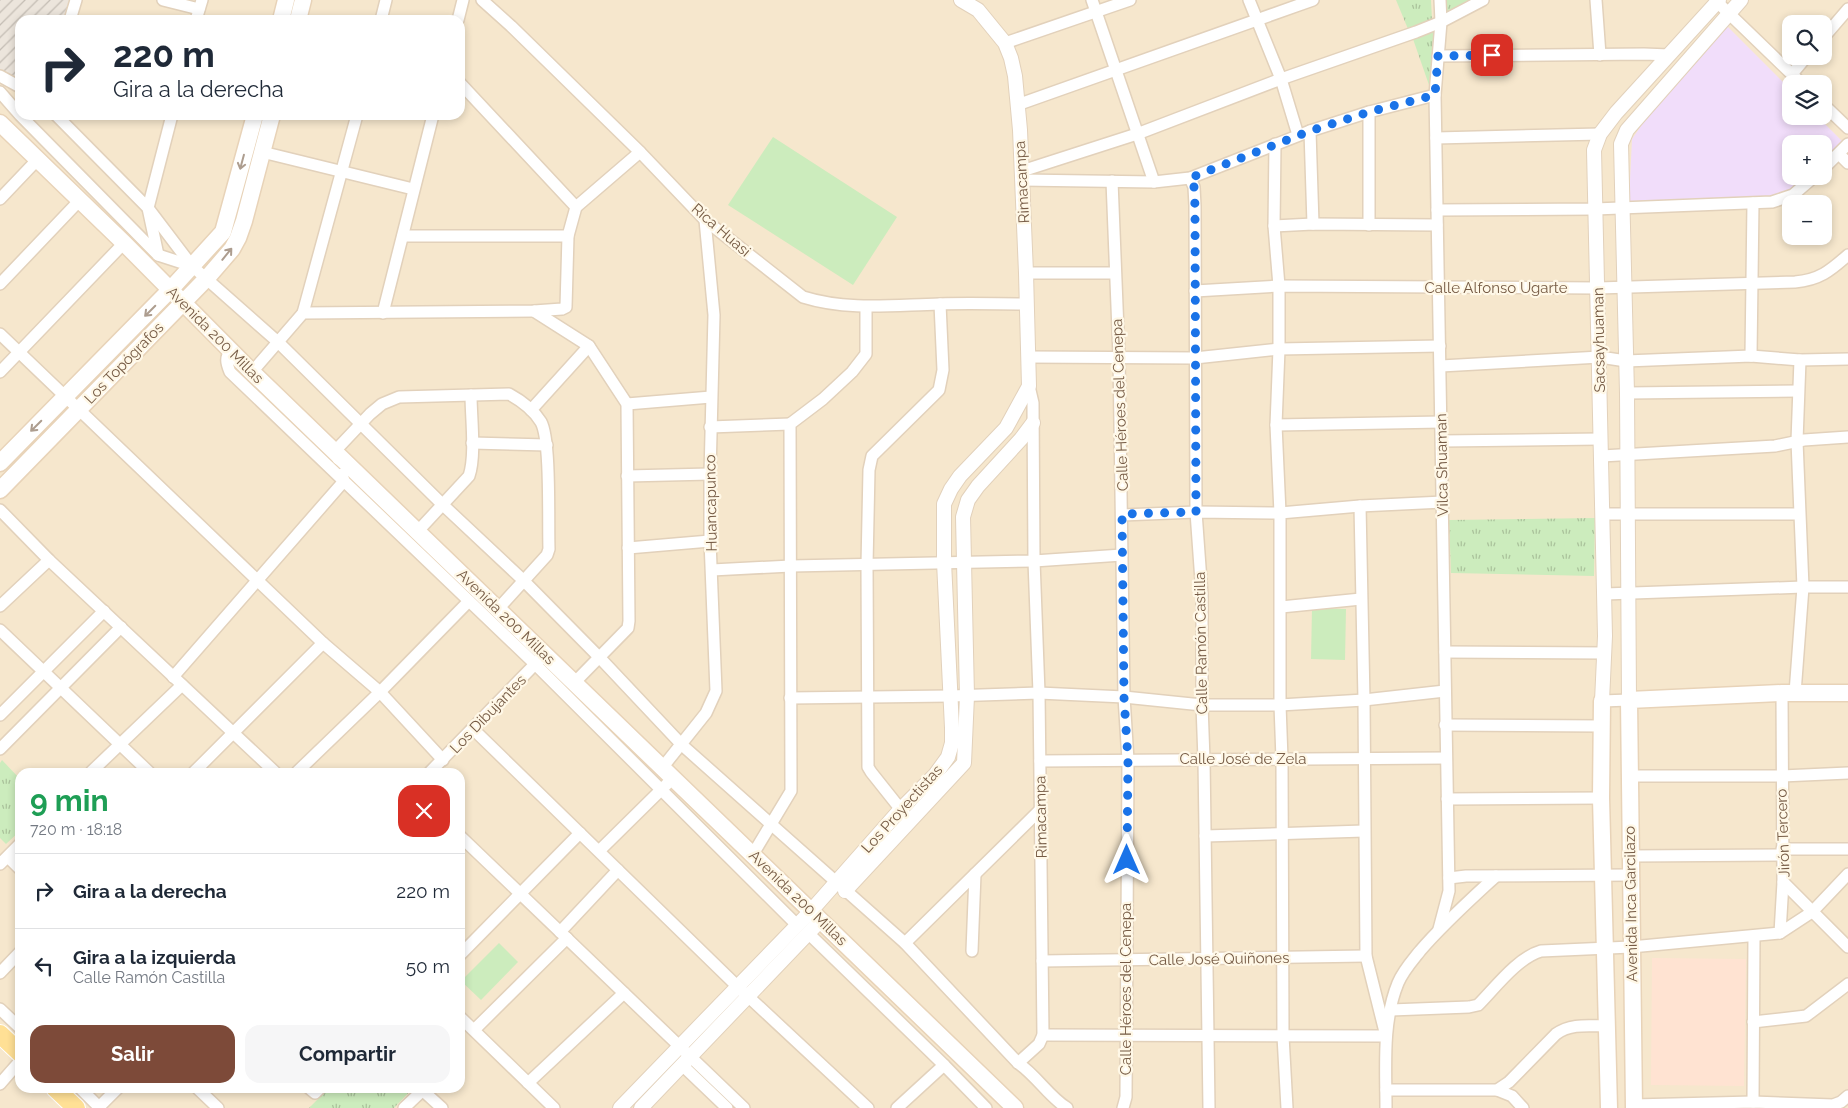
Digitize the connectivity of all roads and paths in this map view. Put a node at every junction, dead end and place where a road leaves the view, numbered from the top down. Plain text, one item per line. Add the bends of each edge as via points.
1 (76, 0) edge
2 (163, 0) edge
3 (286, 0) edge
4 (303, 0) edge
5 (386, 0) edge
6 (463, 0) edge
7 (482, 0) edge
8 (961, 0) edge
9 (1092, 0) edge
10 (1130, 0) edge
11 (1249, 0) edge
12 (1313, 0) edge
13 (1440, 0) edge
14 (1483, 0) edge
15 (1596, 0) edge
16 (1741, 0) edge
17 (1717, 1) edge
18 (1848, 9) edge
19 (199, 10) edge
20 (1097, 12) junction
21 (1728, 13) junction
22 (72, 15) edge
23 (282, 15) edge
24 (299, 15) edge
25 (382, 15) edge
26 (459, 15) edge
27 (1256, 20) junction
28 (1441, 22) junction
29 (1832, 28) edge
30 (1005, 44) junction
31 (1600, 55) junction
32 (1669, 55) junction
33 (1438, 56) junction
34 (1800, 65) edge
35 (1115, 70) junction
36 (1792, 74) joint
37 (0, 76) edge
38 (1281, 79) junction
39 (15, 84) edge
40 (465, 88) edge
41 (0, 92) edge
42 (1435, 95) junction
43 (1017, 105) junction
44 (15, 109) edge
45 (1369, 112) junction
46 (1832, 112) edge
47 (15, 118) edge
48 (25, 120) edge
49 (61, 120) edge
50 (171, 120) edge
51 (254, 120) edge
52 (271, 120) edge
53 (356, 120) edge
54 (432, 120) edge
55 (3, 126) edge
56 (1848, 128) edge
57 (1310, 131) junction
58 (1137, 134) junction
59 (1600, 134) junction
60 (1298, 135) junction
61 (1436, 138) junction
62 (1276, 144) junction
63 (1848, 144) edge
64 (262, 152) junction
65 (640, 152) junction
66 (1839, 154) junction
67 (38, 159) junction
68 (1832, 161) edge
69 (1848, 163) edge
70 (342, 171) junction
71 (1022, 175) junction
72 (1190, 178) junction
73 (1112, 181) junction
74 (1154, 182) junction
75 (1806, 185) edge
76 (413, 189) junction
77 (0, 199) edge
78 (79, 201) junction
79 (1753, 203) junction
80 (576, 207) junction
81 (148, 208) junction
82 (1622, 208) junction
83 (1595, 209) junction
84 (1437, 210) junction
85 (705, 220) junction
86 (1313, 224) junction
87 (1369, 225) junction
88 (1437, 225) junction
89 (1274, 226) junction
90 (402, 236) junction
91 (568, 236) junction
92 (124, 243) junction
93 (158, 255) junction
94 (1848, 255) edge
95 (145, 265) junction
96 (192, 266) junction
97 (1026, 273) junction
98 (1115, 274) junction
99 (207, 278) junction
100 (1750, 283) junction
101 (0, 284) edge
102 (1278, 286) junction
103 (1624, 287) junction
104 (1440, 288) junction
105 (1598, 288) junction
106 (170, 290) junction
107 (1195, 291) junction
108 (182, 302) junction
109 (940, 304) junction
110 (1027, 304) junction
111 (866, 307) junction
112 (534, 311) junction
113 (303, 313) junction
114 (383, 313) junction
115 (0, 334) edge
116 (278, 342) junction
117 (589, 346) junction
118 (1440, 346) junction
119 (231, 349) junction
120 (1279, 349) junction
121 (19, 353) junction
122 (1119, 356) junction
123 (1751, 356) junction
124 (1028, 357) junction
125 (1600, 357) junction
126 (1844, 357) edge
127 (1195, 358) junction
128 (1800, 360) junction
129 (1626, 361) junction
130 (1441, 366) junction
131 (0, 372) edge
132 (252, 372) junction
133 (1029, 386) junction
134 (1798, 391) junction
135 (1627, 393) junction
136 (471, 395) junction
137 (65, 396) junction
138 (712, 397) junction
139 (627, 404) junction
140 (79, 409) junction
141 (531, 410) junction
142 (1442, 422) junction
143 (361, 423) junction
144 (1034, 423) junction
145 (790, 424) junction
146 (1276, 425) junction
147 (710, 428) junction
148 (1848, 437) edge
149 (1600, 439) junction
150 (1442, 441) junction
151 (1797, 441) junction
152 (472, 444) junction
153 (547, 445) junction
154 (335, 451) junction
155 (1628, 455) junction
156 (1602, 456) junction
157 (0, 463) edge
158 (710, 474) junction
159 (627, 476) junction
160 (344, 481) junction
161 (0, 490) edge
162 (1443, 502) junction
163 (443, 505) junction
164 (1360, 506) junction
165 (0, 510) edge
166 (1196, 512) junction
167 (1280, 513) junction
168 (1122, 514) junction
169 (1602, 514) junction
170 (1628, 514) junction
171 (1799, 514) junction
172 (418, 531) junction
173 (710, 541) junction
174 (628, 548) junction
175 (1122, 555) junction
176 (49, 560) junction
177 (1034, 561) junction
178 (944, 562) junction
179 (964, 562) junction
180 (867, 565) junction
181 (791, 566) junction
182 (712, 570) junction
183 (257, 580) junction
184 (523, 580) junction
185 (1803, 587) junction
186 (1848, 587) edge
187 (1628, 592) junction
188 (1605, 594) junction
189 (1361, 599) junction
190 (469, 601) junction
191 (0, 606) edge
192 (1281, 607) junction
193 (498, 609) junction
194 (104, 611) junction
195 (120, 627) junction
196 (0, 630) edge
197 (323, 642) junction
198 (1445, 652) junction
199 (1605, 653) junction
200 (600, 658) junction
201 (540, 659) junction
202 (43, 670) junction
203 (178, 681) junction
204 (574, 684) junction
205 (60, 687) junction
206 (1445, 691) junction
207 (380, 692) junction
208 (1039, 693) junction
209 (1788, 693) junction
210 (1848, 693) edge
211 (951, 696) junction
212 (967, 696) junction
213 (867, 697) junction
214 (1124, 697) junction
215 (790, 698) junction
216 (1364, 700) junction
217 (1629, 700) junction
218 (1602, 701) junction
219 (1202, 705) junction
220 (1280, 705) junction
221 (0, 715) edge
222 (1445, 726) junction
223 (1601, 726) junction
224 (473, 729) junction
225 (233, 733) junction
226 (119, 744) junction
227 (682, 745) junction
228 (0, 750) edge
229 (1364, 758) junction
230 (1446, 758) junction
231 (1282, 759) junction
232 (443, 760) junction
233 (1128, 760) junction
234 (1204, 760) junction
235 (1040, 761) junction
236 (95, 768) edge
237 (145, 768) edge
238 (198, 768) edge
239 (271, 768) edge
240 (301, 768) edge
241 (434, 768) edge
242 (1848, 773) edge
243 (1630, 776) junction
244 (1782, 776) junction
245 (666, 779) junction
246 (1601, 798) junction
247 (1447, 799) junction
248 (1040, 809) junction
249 (900, 810) junction
250 (910, 821) junction
251 (771, 826) junction
252 (1364, 831) junction
253 (580, 833) junction
254 (1282, 833) junction
255 (1205, 836) junction
256 (465, 841) edge
257 (1848, 848) edge
258 (15, 849) edge
259 (599, 851) junction
260 (1782, 852) junction
261 (753, 854) junction
262 (1631, 856) junction
263 (4, 860) edge
264 (15, 866) edge
265 (618, 870) junction
266 (975, 874) junction
267 (1848, 874) edge
268 (1603, 875) junction
269 (1631, 875) junction
270 (1496, 876) junction
271 (1449, 878) junction
272 (1783, 882) junction
273 (841, 887) junction
274 (520, 893) junction
275 (1812, 912) junction
276 (815, 916) junction
277 (803, 929) junction
278 (1439, 929) junction
279 (1780, 933) junction
280 (563, 935) junction
281 (1754, 936) junction
282 (905, 943) junction
283 (1631, 947) junction
284 (1848, 947) edge
285 (1606, 948) junction
286 (465, 949) edge
287 (972, 951) dead end
288 (1366, 956) junction
289 (15, 957) edge
290 (1283, 958) junction
291 (1206, 959) junction
292 (1126, 960) junction
293 (1042, 961) junction
294 (0, 973) edge
295 (1848, 984) edge
296 (743, 991) junction
297 (624, 993) junction
298 (0, 1010) edge
299 (1391, 1010) junction
300 (1753, 1022) junction
301 (15, 1024) edge
302 (465, 1026) edge
303 (1608, 1026) junction
304 (0, 1034) edge
305 (1043, 1035) junction
306 (1126, 1036) junction
307 (1207, 1036) junction
308 (1283, 1036) junction
309 (1386, 1036) junction
310 (15, 1048) edge
311 (684, 1056) junction
312 (1018, 1063) junction
313 (944, 1065) junction
314 (15, 1067) edge
315 (528, 1083) junction
316 (0, 1084) edge
317 (1386, 1090) junction
318 (1498, 1090) junction
319 (60, 1093) edge
320 (85, 1093) edge
321 (113, 1093) edge
322 (202, 1093) edge
323 (417, 1093) edge
324 (425, 1093) edge
325 (1848, 1096) edge
326 (1753, 1102) junction
327 (1634, 1106) edge
328 (76, 1108) edge
329 (99, 1108) edge
330 (218, 1108) edge
331 (404, 1108) edge
332 (442, 1108) edge
333 (554, 1108) edge
334 (620, 1108) edge
335 (641, 1108) edge
336 (728, 1108) edge
337 (744, 1108) edge
338 (868, 1108) edge
339 (897, 1108) edge
340 (986, 1108) edge
341 (1015, 1108) edge
342 (1067, 1108) edge
343 (1124, 1108) edge
344 (1209, 1108) edge
345 (1287, 1108) edge
346 (1386, 1108) edge
347 (1523, 1108) edge
348 (1609, 1108) edge

1 - 22 street
2 - 19 street
3 - 23 main road
4 - 24 main road
5 - 25 street
6 - 26 street
7 - 65 street, Rica Huasi
8 - 30 street, Rimacampa via 978,10
9 - 20 street
10 - 20 street
11 - 27 street
12 - 27 street
13 - 28 street, Vilca Shuaman
14 - 28 street
15 - 31 street
16 - 21 street
17 - 21 street
17 - 32 street, Sacsayhuaman
18 - 29 street
20 - 30 street
20 - 35 street
21 - 36 street
21 - 82 street via 1627,130 1621,144
27 - 35 street
27 - 38 street
28 - 33 street, Vilca Shuaman
28 - 38 street
30 - 43 street, Rimacampa via 1015,76
31 - 32 street
31 - 33 street
32 - 59 street, Sacsayhuaman
33 - 42 street, Vilca Shuaman
34 - 36 street
35 - 43 street
35 - 58 street
37 - 39 street
38 - 58 street
38 - 60 street
40 - 80 street
41 - 44 street
42 - 45 street
42 - 61 street, Vilca Shuaman
43 - 71 street, Rimacampa
45 - 57 street
45 - 87 street
46 - 56 street
47 - 55 street
48 - 93 street
49 - 81 street
50 - 81 street
51 -> 96 main road, Los Topógrafos via 223,232
52 - 64 main road, Los Topógrafos
53 - 70 street
54 - 76 street
55 - 67 main road, Avenida 200 Millas
57 - 60 street
57 - 86 street
58 - 71 street
58 - 74 street
59 - 61 street
59 - 83 street, Sacsayhuaman via 1594,150
60 - 62 street
61 - 84 street, Vilca Shuaman
62 - 72 street
62 - 89 street
63 - 66 street
64 - 70 street
99 -> 64 main road, Los Topógrafos via 238,238
65 - 80 street
65 - 85 street, Rica Huasi
66 - 68 street
66 - 69 street
67 - 77 street
67 - 78 main road, Avenida 200 Millas
70 - 76 street
70 - 113 street
71 - 73 street
71 - 97 street, Rimacampa
72 - 74 street
72 - 107 street, Calle Ramón Castilla via 1195,206
73 - 74 street
73 - 98 street, Calle Héroes del Cenepa
75 - 79 street via 1783,200
76 - 90 street
78 - 92 main road, Avenida 200 Millas
78 - 101 street
79 - 82 street
79 - 100 street
80 - 91 street
81 - 93 street
81 - 96 street
82 - 83 street
82 - 103 street
83 - 84 street
83 - 105 street, Sacsayhuaman
84 - 88 street, Vilca Shuaman
85 - 111 street, Rica Huasi via 803,297 822,303
85 - 138 street, Huancapunco via 714,314
86 - 87 street
86 - 89 street
87 - 88 street
88 - 104 street, Vilca Shuaman
89 - 102 street
90 - 91 street
90 - 114 street
91 - 112 street via 566,307
92 - 95 main road, Avenida 200 Millas
92 - 121 street
93 - 95 street
93 - 96 street
94 - 100 street, Calle Alfonso Ugarte via 1823,275 1810,280
95 - 106 main road, Avenida 200 Millas
96 - 99 street
96 - 106 main road, Los Topógrafos
97 - 98 street
97 - 110 street, Rimacampa
98 - 122 street, Calle Héroes del Cenepa
99 - 108 main road, Los Topógrafos
99 - 116 street
100 - 103 street, Calle Alfonso Ugarte
100 - 123 street
102 - 104 street, Calle Alfonso Ugarte
102 - 107 street, Calle Alfonso Ugarte
102 - 120 street
103 - 105 street, Calle Alfonso Ugarte
103 - 129 street
104 - 105 street, Calle Alfonso Ugarte
104 - 118 street, Vilca Shuaman
105 - 125 street, Sacsayhuaman
106 - 108 main road, Avenida 200 Millas
106 -> 137 main road, Los Topógrafos
107 - 127 street, Calle Ramón Castilla
108 - 119 main road, Avenida 200 Millas
108 - 140 main road, Los Topógrafos
109 - 110 street, Rica Huasi
109 - 111 street, Rica Huasi
109 - 180 street via 943,370 939,390 872,456
110 - 124 street, Rimacampa
111 - 145 street via 866,354 823,399
112 - 114 street
112 - 117 street
113 - 114 street
113 - 116 street
115 - 121 street
116 - 132 street
116 - 143 street
117 - 139 street
117 - 141 street
118 - 120 street
118 - 130 street, Vilca Shuaman
119 - 132 main road, Avenida 200 Millas
119 - 160 street via 226,356 230,372
120 - 127 street
120 - 146 street
121 - 131 street
121 - 137 street
122 - 124 street
122 - 127 street
122 - 168 street, Calle Héroes del Cenepa
123 - 128 street
123 - 129 street
124 - 133 street, Rimacampa
125 - 129 street
125 - 130 street
125 - 149 street, Sacsayhuaman
126 - 128 street
127 - 166 street, Calle Ramón Castilla
128 - 134 street, Jirón Tercero
129 - 135 street
130 - 142 street, Vilca Shuaman
132 - 154 main road, Avenida 200 Millas
133 - 144 street, Rimacampa
133 - 178 street, Los Proyectistas via 1006,428 951,489 944,504
134 - 135 street
134 - 151 street, Jirón Tercero
135 - 155 street
136 - 141 street via 509,394
136 - 143 street via 399,397 382,404
136 - 152 street
137 - 140 street
137 -> 157 main road, Los Topógrafos
138 - 139 street
138 - 147 street, Huancapunco
139 - 159 street
140 - 161 main road, Los Topógrafos
140 - 183 street
141 - 153 street via 542,423
142 - 146 street
142 - 150 street, Vilca Shuaman
143 - 154 street
143 - 163 street
144 - 177 street, Rimacampa
144 - 179 street via 968,500 963,517
145 - 147 street
145 - 181 street
146 - 167 street
147 - 158 street, Huancapunco
148 - 151 street
149 - 150 street
149 - 156 street, Sacsayhuaman
150 - 162 street, Vilca Shuaman
151 - 155 street via 1775,446
151 - 171 street, Jirón Tercero
152 - 153 street
152 - 163 street via 469,476
153 - 184 street via 549,548
154 - 160 street
154 - 172 main road, Avenida 200 Millas
155 - 156 street
155 - 170 street
156 - 169 street, Sacsayhuaman
158 - 159 street
158 - 173 street, Huancapunco
159 - 174 street
160 - 183 street
160 - 190 street
162 - 164 street
162 - 198 street, Vilca Shuaman
163 - 172 street
163 - 184 street
164 - 167 street
164 - 189 street
165 - 176 street
166 - 167 street
166 - 168 street
166 - 219 street, Calle Ramón Castilla via 1202,595
167 - 192 street
168 - 175 street, Calle Héroes del Cenepa
169 - 170 street
169 - 188 street, Sacsayhuaman
170 - 171 street
170 - 187 street
171 - 185 street, Jirón Tercero
172 - 193 main road, Avenida 200 Millas
173 - 174 street
173 - 182 street, Huancapunco
174 - 200 street via 628,628
175 - 177 street
175 - 214 street, Calle Héroes del Cenepa
176 - 191 street
176 - 194 street
177 - 179 street
177 - 208 street, Rimacampa
178 - 179 street
178 - 180 street
178 - 211 street, Los Proyectistas
179 - 212 street
180 - 181 street
180 - 213 street
181 - 182 street
181 - 215 street
182 - 227 street, Huancapunco via 716,691 706,713
183 - 197 street
183 - 203 street
184 - 193 street
184 - 200 street
185 - 186 street
185 - 187 street
185 - 209 street, Jirón Tercero
187 - 188 street
187 - 217 street
188 - 199 street, Sacsayhuaman
189 - 192 street
189 - 216 street
190 - 201 street
190 - 207 street
192 - 220 street
193 - 201 main road, Avenida 200 Millas
194 - 195 street
194 - 202 street
195 - 203 street
195 - 205 street
196 - 202 street
197 - 207 street
197 - 225 street
198 - 199 street
198 - 206 street, Vilca Shuaman
199 - 218 street, Sacsayhuaman
200 - 204 street
200 - 227 street
201 - 204 main road, Avenida 200 Millas
201 - 224 street, Los Dibujantes
201 - 245 street
202 - 205 street
202 - 221 street
203 - 225 street
203 - 226 street
204 - 245 main road, Avenida 200 Millas
205 - 226 street
205 - 228 street
206 - 216 street
206 - 222 street, Vilca Shuaman
207 - 232 street
207 - 240 street
208 - 212 street
208 - 214 street
208 - 235 street, Rimacampa
209 - 210 main road
209 - 217 main road
209 - 244 street, Jirón Tercero
211 - 212 street
211 - 213 street
211 - 249 street, Los Proyectistas via 952,743 948,756
212 - 250 street via 964,763
213 - 215 street
213 - 249 street via 868,766
214 - 219 street
214 - 233 street, Calle Héroes del Cenepa
215 - 251 street via 791,791
216 - 220 street
216 - 229 street
217 - 218 street
217 - 243 main road, Avenida Inca Garcilazo
218 - 223 main road, Avenida Inca Garcilazo
219 - 220 street
219 - 234 street, Calle Ramón Castilla
220 - 231 street
222 - 223 street
222 - 230 street, Vilca Shuaman
223 - 246 main road, Avenida Inca Garcilazo
224 - 232 street, Los Dibujantes
224 - 253 street
225 - 238 street
225 - 239 street
226 - 236 street
226 - 237 street
227 - 245 street, Huancapunco
227 - 251 street
229 - 230 street, Calle José de Zela
229 - 231 street, Calle José de Zela
229 - 252 street
230 - 247 street, Vilca Shuaman
231 - 234 street, Calle José de Zela
231 - 254 street
232 - 241 street, Los Dibujantes
233 - 234 street, Calle José de Zela
233 - 235 street, Calle José de Zela
233 - 292 street, Calle Héroes del Cenepa
234 - 255 street, Calle Ramón Castilla
235 - 248 street, Rimacampa
242 - 244 street
243 - 244 street
243 - 262 main road, Avenida Inca Garcilazo
244 - 260 street, Jirón Tercero
245 - 259 street, Huancapunco
245 - 261 main road, Avenida 200 Millas
245 - 277 street
246 - 247 street
246 - 268 main road, Avenida Inca Garcilazo
247 - 271 street, Vilca Shuaman
248 - 266 street
248 - 293 street, Rimacampa
249 - 250 street
249 - 273 street, Los Proyectistas
250 - 273 street
251 - 261 street
251 - 273 street
252 - 254 street
252 - 288 street
253 - 259 street
253 - 274 street
254 - 255 street
254 - 290 street
255 - 291 street, Calle Ramón Castilla
256 - 274 street
257 - 260 street
258 - 263 street
259 - 265 street
260 - 262 street
260 - 272 street, Jirón Tercero
261 - 276 main road, Avenida 200 Millas
262 - 269 main road, Avenida Inca Garcilazo
263 - 264 street
265 - 280 street
265 - 296 street
266 - 282 street
266 - 287 street
267 - 275 street
268 - 269 street
268 - 270 street
268 - 285 main road, Avenida Inca Garcilazo
269 - 283 main road, Avenida Inca Garcilazo
270 - 271 street
270 - 278 street
271 - 278 street, Vilca Shuaman via 1449,891
272 - 275 street, Jirón Tercero
272 - 279 street
273 - 276 street, Los Proyectistas
273 - 282 street
274 - 280 street
274 - 286 street
275 - 279 street
275 - 284 street, Jirón Tercero
276 - 277 street, Los Proyectistas
276 - 341 main road, Avenida 200 Millas
277 - 296 street, Los Proyectistas
277 - 313 street
278 - 299 street via 1399,980
279 - 281 street
280 - 297 street
280 - 302 street
281 - 283 street
281 - 300 street
282 - 312 street
283 - 285 street
283 - 327 main road, Avenida Inca Garcilazo
285 - 299 street via 1532,954 1478,1005
285 - 303 main road, Avenida Inca Garcilazo
288 - 290 street, Calle José Quiñones
288 - 309 street
289 - 294 street
290 - 291 street, Calle José Quiñones
290 - 308 street
291 - 292 street, Calle José Quiñones
291 - 307 street, Calle Ramón Castilla
292 - 293 street, Calle José Quiñones
292 - 306 street, Calle Héroes del Cenepa
293 - 305 street, Rimacampa
295 - 300 street via 1806,1016
296 - 311 street, Los Proyectistas
296 - 338 street
297 - 311 street
297 - 315 street
298 - 301 street
299 - 309 street
300 - 326 street
302 - 315 street
303 - 318 street via 1571,1026 1564,1029
303 - 348 main road, Avenida Inca Garcilazo
304 - 310 main road
305 - 306 street
305 - 312 street via 1039,1044
306 - 307 street
306 - 343 street, Calle Héroes del Cenepa
307 - 308 street
307 - 344 street, Calle Ramón Castilla
308 - 309 street
308 - 345 street
309 - 317 street
311 - 334 street, Los Proyectistas
311 - 335 street
311 - 336 street
311 - 337 street
312 - 342 street
313 - 339 street
313 - 340 street
314 - 316 street
315 - 333 street
317 - 318 street
317 - 346 street
318 - 347 street via 1512,1096
319 - 328 main road
320 - 329 street
321 - 329 street
322 - 330 street
323 - 331 street
324 - 332 street
325 - 326 street via 1833,1105
326 - 327 street

